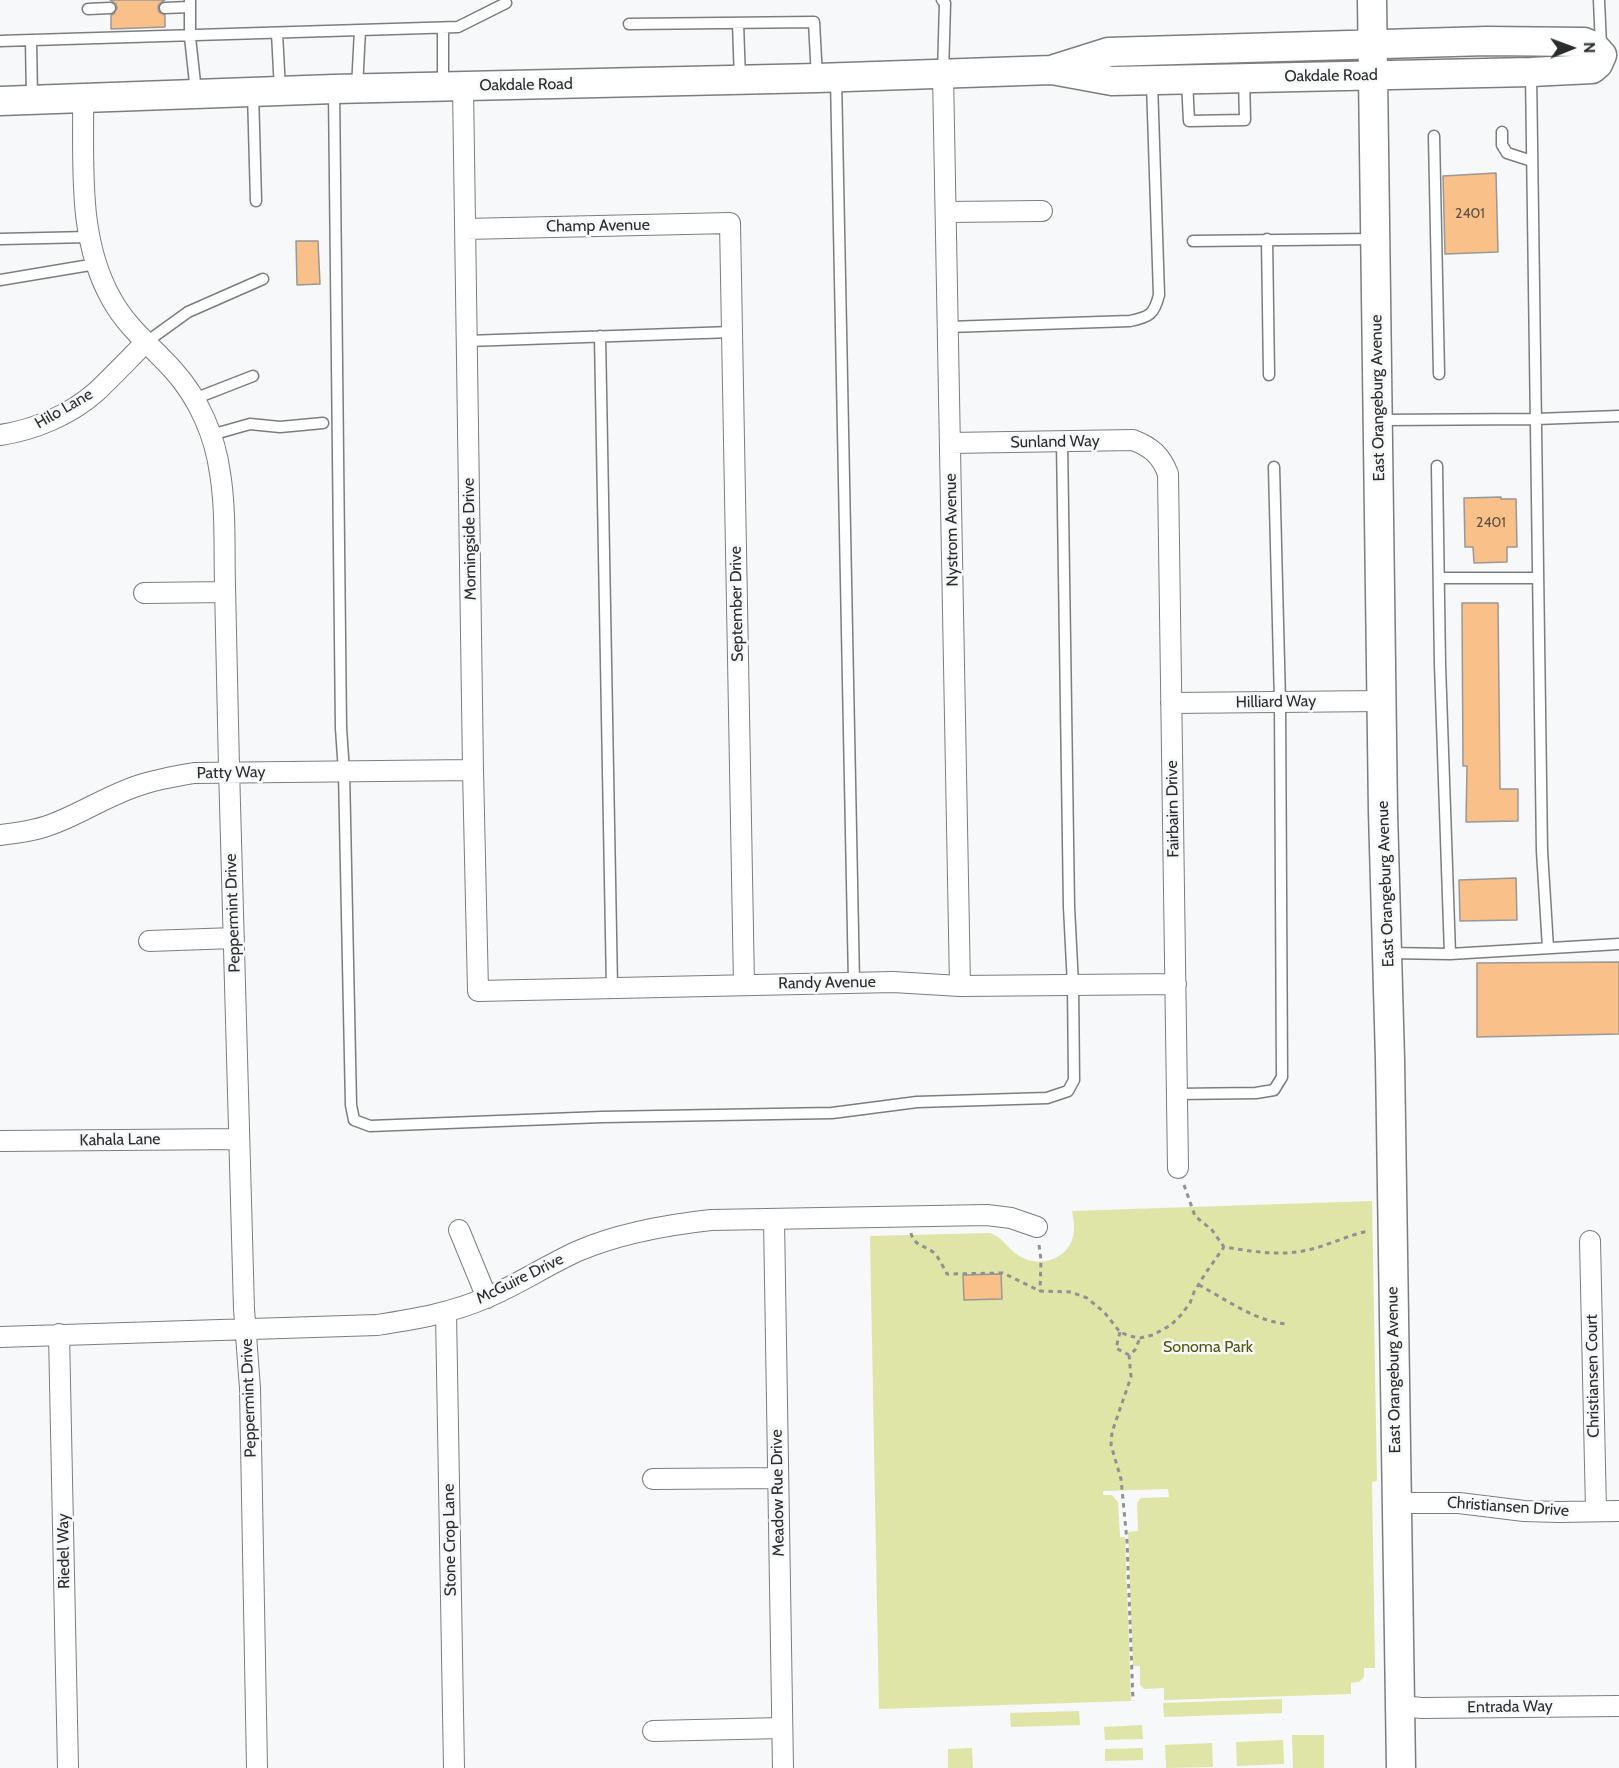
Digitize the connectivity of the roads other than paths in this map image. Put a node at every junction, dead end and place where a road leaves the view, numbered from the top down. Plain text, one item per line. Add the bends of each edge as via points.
1 (957, 0) edge
2 (1372, 0) edge
3 (1599, 0) edge
4 (944, 1) edge
5 (506, 3) dead end
6 (190, 4) edge
7 (110, 8) dead end
8 (165, 8) dead end
9 (88, 9) dead end
10 (738, 23) junction
11 (629, 24) dead end
12 (444, 28) junction
13 (360, 30) junction
14 (277, 33) junction
15 (190, 37) junction
16 (0, 41) edge
17 (31, 41) junction
18 (1373, 44) junction
19 (1610, 55) edge
20 (1052, 70) junction
21 (1531, 72) junction
22 (943, 74) junction
23 (1374, 75) junction
24 (1244, 77) junction
25 (826, 78) junction
26 (1187, 78) junction
27 (1152, 79) junction
28 (740, 80) junction
29 (453, 86) junction
30 (346, 88) junction
31 (266, 91) junction
32 (196, 94) junction
33 (83, 98) junction
34 (0, 100) edge
35 (32, 100) junction
36 (1502, 132) dead end
37 (1434, 136) dead end
38 (1532, 161) junction
39 (256, 201) dead end
40 (1042, 211) dead end
41 (947, 212) junction
42 (730, 223) joint
43 (465, 229) junction
44 (89, 237) junction
45 (0, 239) edge
46 (1267, 239) junction
47 (1376, 239) junction
48 (1193, 241) dead end
49 (96, 264) junction
50 (263, 279) dead end
51 (0, 280) edge
52 (948, 327) junction
53 (732, 332) junction
54 (600, 336) junction
55 (467, 341) junction
56 (145, 343) junction
57 (1439, 374) dead end
58 (1269, 375) dead end
59 (253, 376) dead end
60 (194, 399) junction
61 (1619, 416) edge
62 (1536, 419) junction
63 (1378, 420) junction
64 (323, 423) dead end
65 (0, 435) edge
66 (211, 435) junction
67 (1062, 441) junction
68 (950, 443) junction
69 (1157, 452) joint
70 (1437, 466) dead end
71 (1274, 467) dead end
72 (1439, 578) junction
73 (1538, 578) junction
74 (225, 592) junction
75 (144, 593) dead end
76 (1382, 701) junction
77 (1280, 702) junction
78 (1171, 703) junction
79 (473, 770) junction
80 (344, 772) junction
81 (229, 773) junction
82 (0, 836) edge
83 (234, 938) junction
84 (149, 941) dead end
85 (1619, 944) edge
86 (1548, 948) junction
87 (1388, 953) junction
88 (1450, 954) junction
89 (854, 982) junction
90 (1176, 984) junction
91 (744, 985) junction
92 (1073, 985) junction
93 (960, 986) junction
94 (612, 988) junction
95 (478, 991) joint
96 (1177, 1094) junction
97 (239, 1139) junction
98 (0, 1142) edge
99 (1178, 1168) road end
100 (774, 1219) junction
101 (1037, 1227) road end
102 (459, 1230) dead end
103 (1590, 1241) dead end
104 (487, 1298) junction
105 (446, 1313) junction
106 (246, 1328) junction
107 (60, 1334) junction
108 (0, 1337) edge
109 (778, 1478) junction
110 (653, 1479) dead end
111 (1396, 1503) junction
112 (1596, 1510) junction
113 (1619, 1511) edge
114 (1400, 1706) junction
115 (1619, 1706) edge
116 (782, 1728) junction
117 (653, 1731) dead end
118 (68, 1768) edge
119 (257, 1768) edge
120 (454, 1768) edge
121 (783, 1768) edge
122 (1401, 1768) edge

1 - 4 lane
2 - 18 main road, East Orangeburg Avenue
3 - 19 lane
4 - 22 lane
5 - 12 lane via 458,27
6 - 8 lane
6 - 15 lane
7 - 9 lane
10 - 11 lane
10 - 25 lane via 814,22
10 - 28 lane
12 - 13 lane
12 - 29 lane
13 - 14 lane
13 - 30 lane
14 - 15 lane
14 - 31 lane
15 - 17 lane
15 - 32 lane
16 - 17 lane
17 - 35 lane
18 - 19 main road, Oakdale Road via 1584,42
18 - 20 main road, Oakdale Road via 1108,52
18 - 23 main road, East Orangeburg Avenue
19 - 21 main road, Oakdale Road via 1592,69
20 - 22 main road, Oakdale Road
20 - 27 main road, Oakdale Road via 1112,81
21 - 23 main road, Oakdale Road
21 - 38 lane
22 - 25 main road, Oakdale Road
22 - 41 street, Nystrom Avenue
23 - 24 main road, Oakdale Road
23 - 47 main road, East Orangeburg Avenue
24 - 26 main road, Oakdale Road
24 - 26 lane via 1245,120 1189,121
25 - 28 main road, Oakdale Road
25 - 89 lane
26 - 27 main road, Oakdale Road
27 - 52 lane via 1159,295 1149,316 1130,321
28 - 29 main road, Oakdale Road
29 - 30 main road, Oakdale Road
29 - 43 street, Morningside Drive
30 - 31 main road, Oakdale Road
30 - 80 lane via 341,728
31 - 32 main road, Oakdale Road
31 - 39 lane
32 - 33 main road, Oakdale Road
33 - 35 main road, Oakdale Road
33 - 44 street, Peppermint Drive via 85,218
34 - 35 main road, Oakdale Road
36 - 38 lane via 1507,153
37 - 57 lane
38 - 62 lane
40 - 41 street
41 - 52 street, Nystrom Avenue
42 - 43 street, Champ Avenue
42 - 53 street, September Drive
43 - 55 street, Morningside Drive
44 - 45 lane
44 - 49 street, Peppermint Drive
46 - 47 lane
46 - 48 lane
46 - 58 lane
47 - 63 main road, East Orangeburg Avenue
49 - 51 lane
49 - 56 street, Peppermint Drive via 113,303
50 - 56 lane via 188,312
52 - 68 street, Nystrom Avenue
53 - 54 lane
53 - 91 street, September Drive
54 - 55 lane
54 - 94 lane
55 - 79 street, Morningside Drive
56 - 60 street, Peppermint Drive via 175,371
56 - 65 street, Hilo Lane via 81,403 53,419
59 - 60 lane
60 - 66 street, Peppermint Drive
61 - 62 lane
62 - 63 lane
62 - 73 lane
63 - 76 main road, East Orangeburg Avenue
64 - 66 lane via 279,427 250,424
66 - 74 street, Peppermint Drive via 224,498
67 - 68 street, Sunland Way
67 - 69 street, Sunland Way via 1133,440
67 - 92 lane
68 - 93 street, Nystrom Avenue
69 - 78 street, Fairbairn Drive via 1167,474
70 - 72 lane
71 - 77 lane
72 - 73 lane
72 - 88 lane
73 - 86 lane via 1542,851
74 - 75 street
74 - 81 street, Peppermint Drive
76 - 77 street, Hilliard Way
76 - 87 main road, East Orangeburg Avenue
77 - 78 street, Hilliard Way
77 - 96 lane via 1282,1077 1274,1090 1256,1093
78 - 90 street, Fairbairn Drive
79 - 80 street, Patty Way
79 - 95 street, Morningside Drive
80 - 81 street, Patty Way
80 - 92 lane via 351,1105 354,1120 370,1126 832,1113 917,1102 1047,1098 1068,1091 1074,1080
81 - 82 street, Patty Way via 195,773 140,784 49,825
81 - 83 street, Peppermint Drive
83 - 84 street
83 - 97 street, Peppermint Drive
85 - 86 lane
86 - 88 lane
87 - 88 lane
87 - 111 main road, East Orangeburg Avenue
89 - 91 street, Randy Avenue
89 - 93 street, Randy Avenue
90 - 92 street, Randy Avenue
90 - 96 street, Fairbairn Drive
91 - 94 street, Randy Avenue
92 - 93 street, Randy Avenue
94 - 95 street, Randy Avenue
96 - 99 street, Fairbairn Drive
97 - 98 street, Kahala Lane
97 - 106 street, Peppermint Drive
100 - 101 street, McGuire Drive via 987,1215
100 - 104 street, McGuire Drive via 711,1220 643,1230 578,1251
100 - 109 street, Meadow Rue Drive
102 - 104 street
103 - 112 street, Christiansen Court
104 - 105 street, McGuire Drive
105 - 106 street, McGuire Drive via 377,1325
105 - 120 street, Stone Crop Lane
106 - 107 street, McGuire Drive
106 - 119 street, Peppermint Drive
107 - 108 street, McGuire Drive
107 - 118 street, Riedel Way
109 - 110 street
109 - 116 street, Meadow Rue Drive
111 - 112 street, Christiansen Drive via 1459,1503 1524,1511
111 - 114 main road, East Orangeburg Avenue
112 - 113 street, Christiansen Drive
114 - 115 street, Entrada Way
114 - 122 main road, East Orangeburg Avenue
116 - 117 street
116 - 121 street, Meadow Rue Drive

